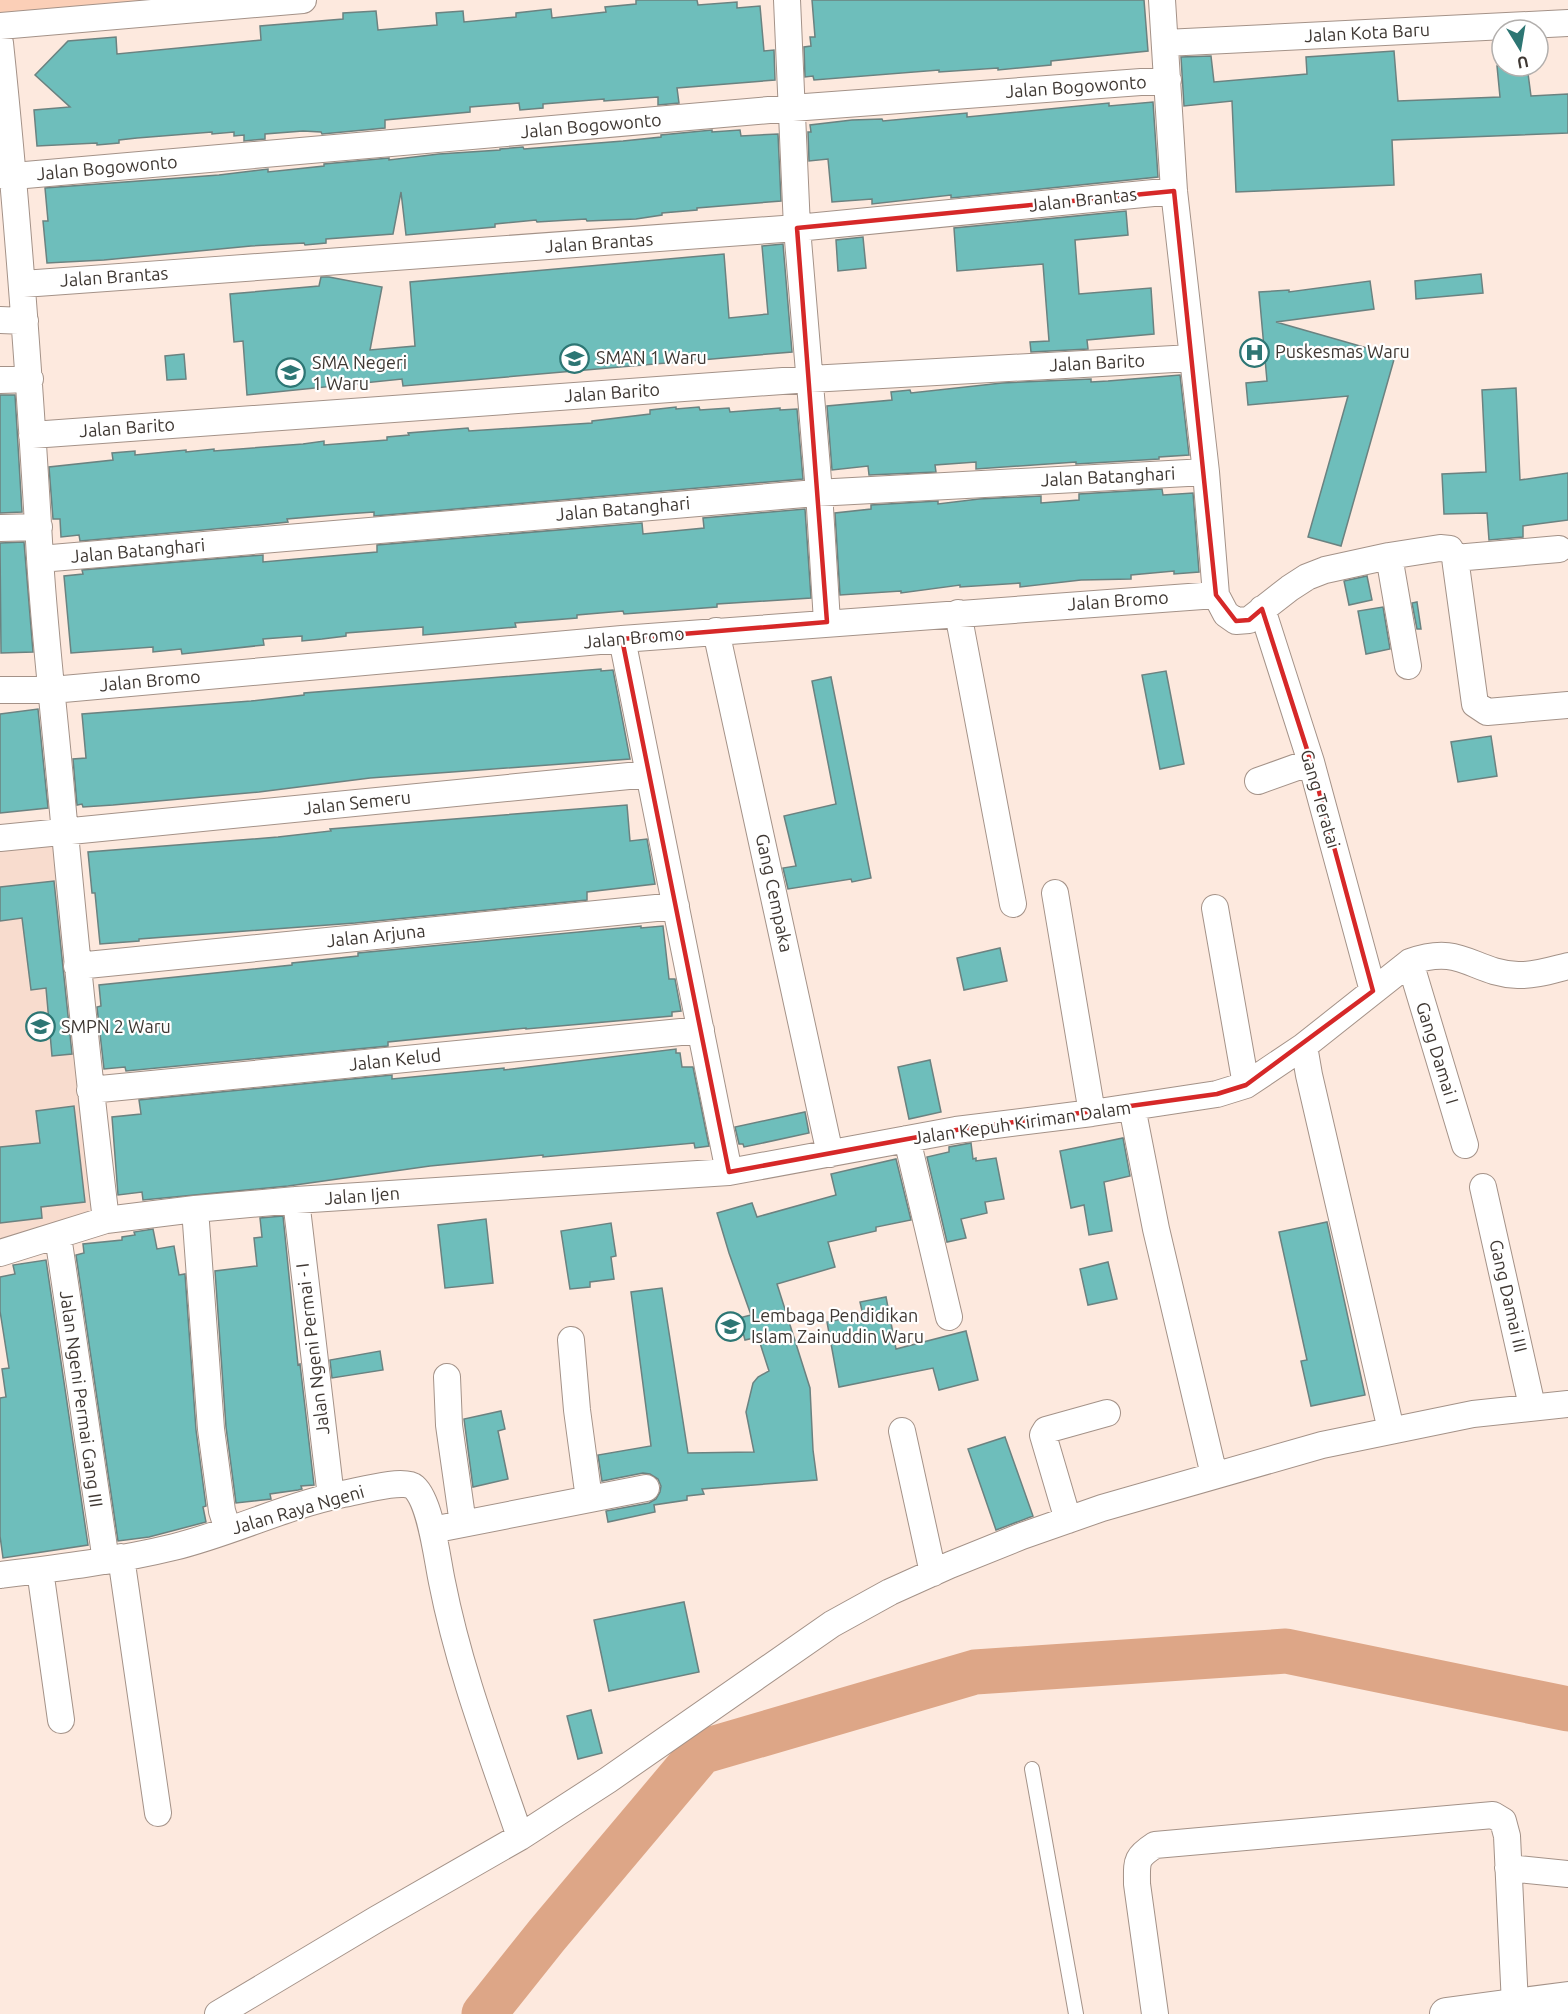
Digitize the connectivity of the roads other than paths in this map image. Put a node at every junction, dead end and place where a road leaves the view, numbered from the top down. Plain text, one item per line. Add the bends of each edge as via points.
1 (303, 0) edge
2 (787, 0) edge
3 (1162, 0) edge
4 (85, 9) edge
5 (1568, 23) edge
6 (0, 26) edge
7 (0, 43) edge
8 (1165, 43) junction
9 (1168, 80) junction
10 (792, 108) junction
11 (7, 176) edge
12 (1174, 191) junction
13 (797, 228) junction
14 (23, 284) junction
15 (13, 321) edge
16 (1192, 358) junction
17 (30, 379) junction
18 (810, 379) junction
19 (0, 381) edge
20 (32, 435) junction
21 (1206, 472) junction
22 (819, 492) junction
23 (39, 527) junction
24 (0, 528) edge
25 (1559, 549) dead end
26 (1389, 556) junction
27 (1455, 558) junction
28 (40, 559) junction
29 (1216, 595) junction
30 (1262, 609) junction
31 (958, 612) junction
32 (827, 622) junction
33 (716, 632) junction
34 (622, 639) junction
35 (1408, 666) dead end
36 (0, 690) edge
37 (52, 690) junction
38 (1568, 705) edge
39 (1311, 762) junction
40 (649, 774) junction
41 (1258, 781) dead end
42 (65, 831) junction
43 (0, 838) edge
44 (1055, 893) dead end
45 (1013, 904) dead end
46 (676, 906) junction
47 (1215, 908) dead end
48 (1410, 962) junction
49 (77, 966) junction
50 (1568, 966) edge
51 (1373, 991) junction
52 (701, 1030) junction
53 (1304, 1046) junction
54 (1246, 1085) junction
55 (90, 1090) junction
56 (1132, 1107) junction
57 (1092, 1113) junction
58 (907, 1139) junction
59 (1465, 1145) dead end
60 (830, 1154) junction
61 (729, 1172) junction
62 (1483, 1186) dead end
63 (296, 1200) junction
64 (195, 1209) junction
65 (106, 1221) junction
66 (58, 1236) junction
67 (0, 1253) edge
68 (949, 1317) dead end
69 (571, 1340) dead end
70 (447, 1377) dead end
71 (1568, 1404) edge
72 (1532, 1406) junction
73 (1107, 1413) dead end
74 (1391, 1430) junction
75 (902, 1431) dead end
76 (1214, 1475) junction
77 (646, 1488) dead end
78 (331, 1497) junction
79 (589, 1499) junction
80 (1068, 1520) junction
81 (463, 1524) junction
82 (228, 1530) junction
83 (432, 1530) junction
84 (113, 1559) junction
85 (40, 1570) junction
86 (933, 1573) junction
87 (0, 1575) edge
88 (61, 1720) dead end
89 (1032, 1769) dead end
90 (158, 1813) dead end
91 (520, 1837) junction
92 (1508, 1868) junction
93 (1568, 1874) edge
94 (1566, 2004) edge
95 (1515, 2005) junction
96 (218, 2014) edge
97 (1076, 2014) edge
98 (1155, 2014) edge
99 (1446, 2014) edge

1 - 4 street
2 - 10 street
3 - 8 street
4 - 6 street
5 - 8 street, Jalan Kota Baru
7 - 11 street
8 - 9 street
9 - 10 street, Jalan Bogowonto
9 - 12 street
10 - 11 street, Jalan Bogowonto
10 - 13 street
11 - 14 street
12 - 13 street, Jalan Brantas
12 - 16 street
13 - 14 street, Jalan Brantas
13 - 18 street
14 - 15 street
15 - 17 street
16 - 18 street, Jalan Barito
16 - 21 street
17 - 19 street
17 - 20 street
18 - 20 street, Jalan Barito
18 - 22 street
20 - 23 street
21 - 22 street, Jalan Batanghari
21 - 29 street
22 - 28 street, Jalan Batanghari
22 - 32 street
23 - 24 street
23 - 28 street
25 - 27 street
26 - 27 street via 1440,548 1450,549
26 - 30 street via 1307,577
26 - 35 street
27 - 38 street via 1475,704 1487,712
28 - 37 street
29 - 30 street via 1236,621 1249,620
29 - 31 street, Jalan Bromo
30 - 39 street, Gang Teratai
31 - 32 street, Jalan Bromo
31 - 45 street
32 - 33 street, Jalan Bromo
33 - 34 street, Jalan Bromo
33 - 60 street, Gang Cempaka
34 - 37 street, Jalan Bromo
34 - 40 street
36 - 37 street, Jalan Bromo
37 - 42 street
39 - 41 street
39 - 51 street, Gang Teratai
40 - 42 street, Jalan Semeru
40 - 46 street
42 - 43 street, Jalan Semeru
42 - 49 street
44 - 57 street
46 - 49 street, Jalan Arjuna
46 - 52 street
47 - 54 street
48 - 50 street via 1447,955 1518,975
48 - 51 street, Jalan Kepuh Kiriman Dalam
48 - 59 street, Gang Damai I
49 - 55 street
51 - 53 street, Jalan Kepuh Kiriman Dalam
52 - 55 street, Jalan Kelud
52 - 61 street
53 - 54 street, Jalan Kepuh Kiriman Dalam
53 - 74 street
54 - 56 street, Jalan Kepuh Kiriman Dalam via 1217,1094
55 - 65 street
56 - 57 street, Jalan Kepuh Kiriman Dalam
56 - 76 street via 1156,1230
57 - 58 street, Jalan Kepuh Kiriman Dalam
58 - 60 street, Jalan Kepuh Kiriman Dalam
58 - 68 street
60 - 61 street, Jalan Kepuh Kiriman Dalam
61 - 63 street, Jalan Ijen
62 - 72 street, Gang Damai III
63 - 64 street, Jalan Ijen
63 - 78 street, Jalan Ngeni Permai - I
64 - 65 street, Jalan Ijen
64 - 82 street via 211,1429
65 - 66 street, Jalan Ijen
66 - 67 street, Jalan Ijen
66 - 84 street, Jalan Ngeni Permai Gang III
69 - 79 street
70 - 81 street via 449,1425
71 - 72 street
72 - 74 street
73 - 80 street via 1046,1430 1043,1436
74 - 76 street
75 - 86 street
76 - 80 street
77 - 79 street
78 - 82 street, Jalan Raya Ngeni
78 - 83 street, Jalan Raya Ngeni via 409,1485 424,1504
79 - 81 street
80 - 86 street
81 - 83 street
82 - 84 street, Jalan Raya Ngeni via 176,1547
83 - 91 street, Jalan Raya Ngeni via 459,1660
84 - 85 street, Jalan Raya Ngeni
84 - 90 street, Jalan Ngeni Permai Gang III
85 - 87 street, Jalan Raya Ngeni
85 - 88 street
86 - 91 street via 832,1624
89 - 97 lane
91 - 96 street
92 - 93 street
92 - 95 street
92 - 98 street via 1506,1826 1493,1815 1155,1845 1141,1854 1137,1863
94 - 95 street
95 - 99 street

